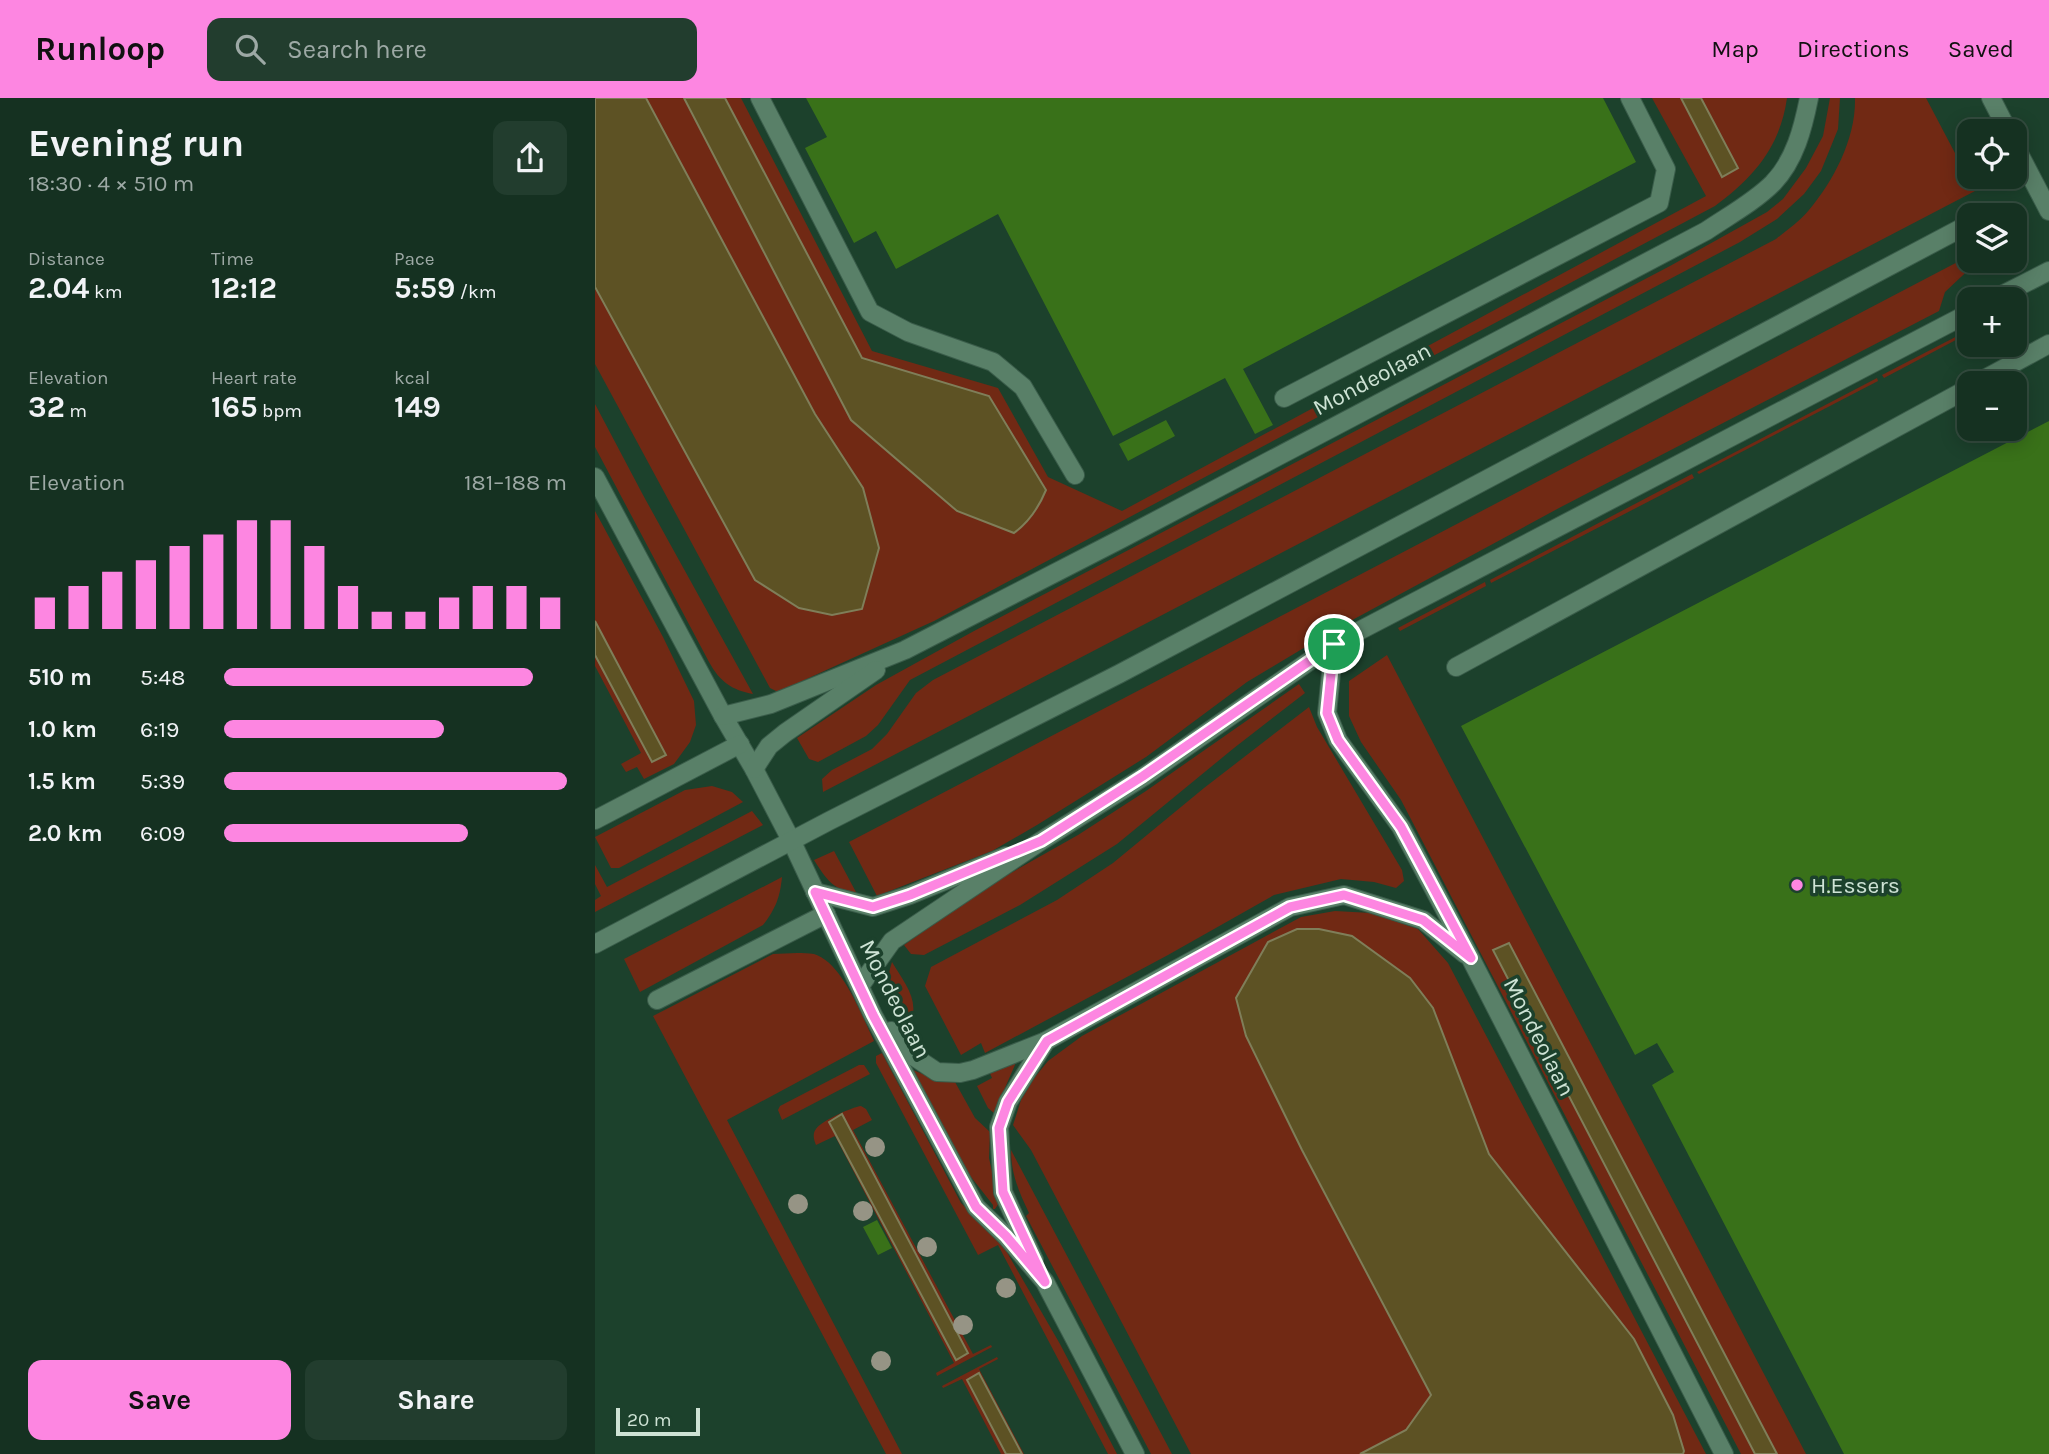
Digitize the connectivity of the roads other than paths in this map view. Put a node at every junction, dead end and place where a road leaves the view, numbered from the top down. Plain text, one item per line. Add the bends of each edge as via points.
1 (760, 98) edge
2 (1630, 98) edge
3 (1809, 98) edge
4 (1991, 98) edge
5 (2002, 119) edge
6 (2027, 169) edge
7 (2049, 211) edge
8 (1957, 230) edge
9 (2049, 271) edge
10 (2018, 287) edge
11 (1957, 319) edge
12 (2049, 344) edge
13 (1999, 371) edge
14 (1957, 395) edge
15 (1284, 398) dead end
16 (1075, 475) dead end
17 (595, 477) edge
18 (1334, 644) junction
19 (905, 650) junction
20 (1456, 667) dead end
21 (723, 716) junction
22 (740, 744) junction
23 (754, 769) junction
24 (595, 820) edge
25 (1041, 841) junction
26 (792, 842) junction
27 (815, 892) junction
28 (825, 914) junction
29 (595, 944) edge
30 (1471, 958) junction
31 (860, 986) junction
32 (657, 1000) dead end
33 (873, 1015) junction
34 (1047, 1041) junction
35 (1045, 1282) junction
36 (1135, 1454) edge
37 (1724, 1454) edge

1 - 16 street via 870,312 908,332 993,362 1023,387
2 - 15 street via 1666,169 1659,203
3 - 19 street, Mondeolaan via 1791,157 1773,183 1706,230
4 - 5 street
6 - 7 street
8 - 26 street
9 - 10 street
11 - 18 street
12 - 13 street
14 - 20 street
17 - 21 street, Mondeolaan
18 - 25 street
18 - 30 street, Mondeolaan via 1327,713 1338,740 1401,827
19 - 21 street via 771,704
19 - 23 street via 785,733 769,746
21 - 22 street, Mondeolaan
22 - 23 street, Mondeolaan
22 - 24 street
23 - 26 street, Mondeolaan
25 - 27 street via 873,907
25 - 31 street via 892,941
26 - 27 street, Mondeolaan
26 - 29 street
27 - 28 street, Mondeolaan
28 - 31 street, Mondeolaan
28 - 32 street
30 - 34 street via 1423,920 1344,895 1290,907
30 - 37 street, Mondeolaan
31 - 33 street, Mondeolaan
33 - 34 street via 907,1052 937,1072 973,1070
33 - 35 street, Mondeolaan via 976,1207
34 - 35 street via 1008,1102 999,1128 1003,1192
35 - 36 street, Mondeolaan

